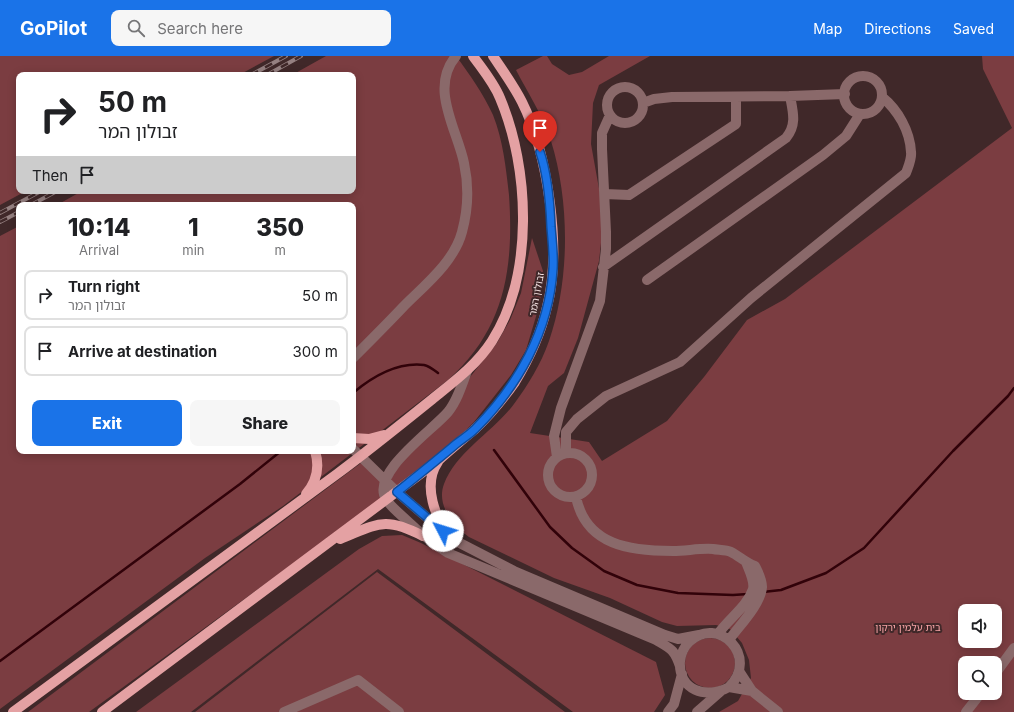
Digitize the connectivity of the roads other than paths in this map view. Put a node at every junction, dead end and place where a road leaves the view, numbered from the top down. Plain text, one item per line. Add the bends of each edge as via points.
1 (456, 56) edge
2 (474, 56) edge
3 (493, 56) edge
4 (845, 94) junction
5 (790, 96) junction
6 (736, 97) junction
7 (882, 97) junction
8 (643, 103) junction
9 (860, 114) junction
10 (610, 115) junction
11 (605, 194) junction
12 (603, 267) junction
13 (647, 280) dead end
14 (356, 355) edge
15 (467, 371) junction
16 (397, 428) junction
17 (356, 438) edge
18 (356, 452) edge
19 (315, 454) edge
20 (561, 455) junction
21 (361, 456) junction
22 (439, 460) junction
23 (386, 482) junction
24 (397, 492) junction
25 (576, 497) junction
26 (387, 500) junction
27 (295, 505) junction
28 (423, 536) junction
29 (452, 539) junction
30 (319, 550) junction
31 (756, 577) junction
32 (718, 634) junction
33 (699, 635) junction
34 (728, 640) junction
35 (1014, 648) edge
36 (1002, 664) edge
37 (681, 670) junction
38 (739, 671) junction
39 (725, 689) junction
40 (752, 691) junction
41 (975, 700) edge
42 (13, 712) edge
43 (102, 712) edge
44 (284, 712) edge
45 (399, 712) edge
46 (668, 712) edge
47 (697, 712) edge
48 (778, 712) edge
49 (966, 712) edge

1 - 14 street via 446,72 445,94 446,107 464,162 468,193 462,233 450,256 434,276
2 - 15 main road via 493,84 509,124 516,148 522,208 521,250 515,288 504,318 491,342
3 - 22 main road, זבולון המר via 522,102 544,163 553,268 548,306 536,341 512,386 474,430
4 - 5 street
4 - 7 street via 846,88 856,78 868,77 879,85
4 - 9 street via 850,109
5 - 6 street
5 - 12 street via 794,123 786,138
6 - 8 street via 654,98
6 - 11 street via 736,124 629,195
7 - 9 street via 877,108
7 - 20 street via 892,105 908,135 912,153 906,174 751,298 680,362 606,396 577,419 566,432
8 - 10 street via 640,114 631,122 619,122
8 - 10 street via 635,89 619,88 610,94 608,99 607,110
9 - 13 street via 846,136 829,150
10 - 11 street via 602,133
11 - 12 street via 606,249
12 - 20 street via 600,301 565,393 555,431 554,447
15 - 16 main road
15 - 23 street via 449,411 402,456 390,471
16 - 17 main road via 369,439
16 - 21 main road
18 - 21 street
19 - 27 main road via 316,478
20 - 25 street via 552,462 548,475 552,488 563,496
20 - 25 street via 579,454 590,463 593,477 588,489
21 - 23 street
21 - 27 main road
22 - 24 main road, זבולון המר
22 - 29 main road via 432,475 432,499 440,522
23 - 24 street
23 - 26 street via 384,492
24 - 26 main road, זבולון המר
24 - 29 street
25 - 31 street via 578,508 592,530 608,541 638,550 711,549 730,552 755,566
26 - 28 street
26 - 30 main road, זבולון המר
27 - 42 main road
28 - 30 main road via 404,526 386,523 340,539
28 - 37 street via 448,553 656,640 670,648
29 - 33 street via 514,571 665,635 678,639
30 - 43 main road
31 - 32 street via 747,600
31 - 34 street via 762,588 754,607
32 - 33 street
32 - 34 street
33 - 37 street via 686,644 680,659
34 - 38 street via 738,652
35 - 36 street
37 - 39 street via 686,682 702,692 712,693
37 - 46 street via 674,704
38 - 39 street via 734,682
38 - 40 street
39 - 40 street
39 - 47 street
40 - 48 street
41 - 49 street
44 - 45 street via 358,680

